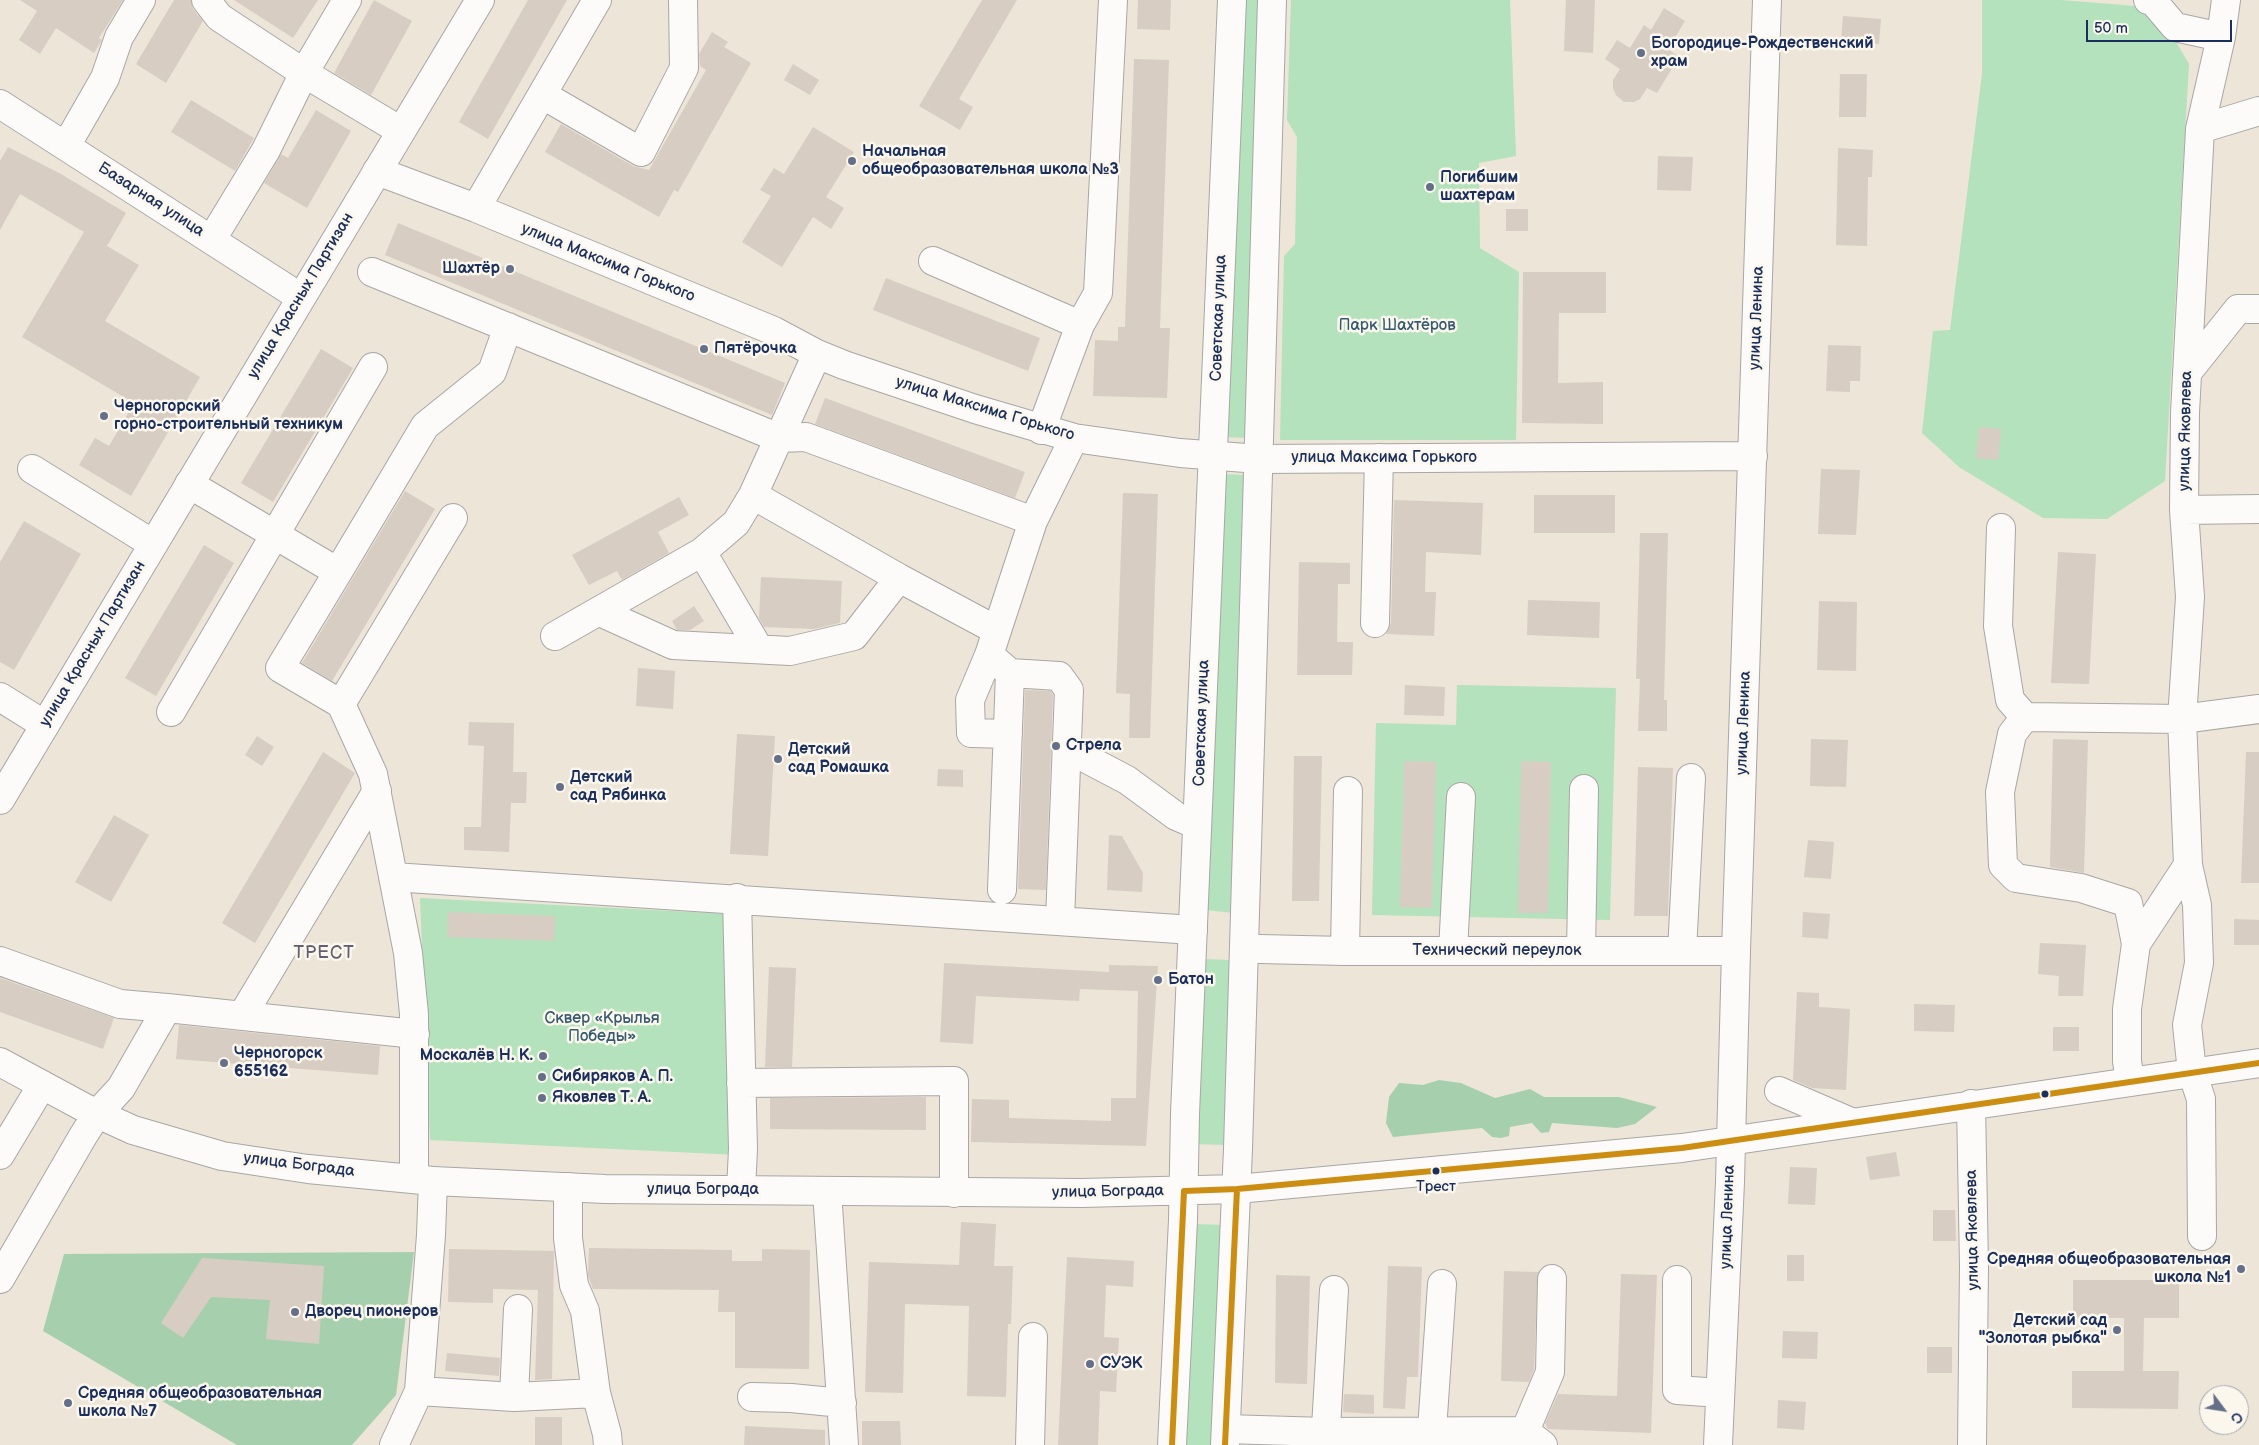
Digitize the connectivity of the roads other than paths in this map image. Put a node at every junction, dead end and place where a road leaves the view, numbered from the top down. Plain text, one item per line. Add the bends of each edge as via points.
1 (141, 0) edge
2 (206, 0) edge
3 (347, 0) edge
4 (480, 0) edge
5 (597, 0) edge
6 (683, 0) edge
7 (1232, 0) edge
8 (1272, 0) edge
9 (1768, 0) edge
10 (2151, 0) edge
11 (2226, 0) edge
12 (1112, 1) edge
13 (2221, 37) junction
14 (304, 73) junction
15 (544, 95) junction
16 (0, 104) edge
17 (2259, 111) edge
18 (2200, 129) junction
19 (401, 131) junction
20 (66, 146) junction
21 (377, 171) junction
22 (476, 208) junction
23 (212, 239) junction
24 (933, 261) dead end
25 (372, 272) dead end
26 (300, 297) junction
27 (2259, 309) edge
28 (1080, 325) junction
29 (508, 327) junction
30 (817, 354) junction
31 (373, 367) dead end
32 (2187, 373) junction
33 (1041, 430) junction
34 (779, 438) junction
35 (1074, 438) junction
36 (1213, 456) junction
37 (1753, 456) junction
38 (1379, 458) junction
39 (1259, 459) junction
40 (32, 469) dead end
41 (189, 484) junction
42 (753, 495) junction
43 (2259, 509) edge
44 (2184, 510) junction
45 (453, 518) dead end
46 (1033, 521) junction
47 (2002, 528) dead end
48 (275, 535) junction
49 (153, 544) junction
50 (702, 552) junction
51 (338, 572) junction
52 (899, 578) junction
53 (600, 612) junction
54 (1375, 623) dead end
55 (996, 630) junction
56 (555, 636) dead end
57 (759, 649) junction
58 (989, 655) junction
59 (1010, 673) junction
60 (0, 697) edge
61 (341, 704) junction
62 (2259, 709) edge
63 (171, 712) dead end
64 (2025, 717) junction
65 (2182, 719) junction
66 (45, 724) junction
67 (1008, 734) junction
68 (1066, 748) junction
69 (1691, 778) dead end
70 (1584, 789) dead end
71 (377, 791) junction
72 (1348, 791) dead end
73 (1461, 797) dead end
74 (0, 800) edge
75 (1197, 825) junction
76 (2188, 865) junction
77 (393, 877) junction
78 (1002, 890) dead end
79 (737, 898) junction
80 (1060, 920) junction
81 (1193, 930) junction
82 (2136, 944) junction
83 (1259, 949) dead end
84 (1345, 951) junction
85 (1453, 951) junction
86 (1581, 951) junction
87 (1682, 951) junction
88 (1736, 951) junction
89 (0, 960) edge
90 (167, 1008) junction
91 (242, 1016) junction
92 (415, 1034) junction
93 (0, 1062) edge
94 (2259, 1063) edge
95 (2192, 1072) junction
96 (2130, 1081) junction
97 (741, 1083) junction
98 (42, 1085) junction
99 (1779, 1091) dead end
100 (1971, 1104) junction
101 (97, 1114) junction
102 (1851, 1122) junction
103 (1731, 1141) junction
104 (0, 1155) edge
105 (424, 1180) junction
106 (568, 1187) junction
107 (1237, 1189) junction
108 (741, 1190) junction
109 (827, 1190) junction
110 (1184, 1191) junction
111 (954, 1192) junction
112 (2202, 1236) dead end
113 (0, 1279) edge
114 (1552, 1279) dead end
115 (1677, 1280) dead end
116 (1442, 1284) dead end
117 (1334, 1290) dead end
118 (518, 1309) dead end
119 (1033, 1337) dead end
120 (419, 1391) junction
121 (596, 1393) junction
122 (1720, 1393) junction
123 (514, 1397) junction
124 (752, 1397) dead end
125 (842, 1403) junction
126 (1432, 1430) junction
127 (1226, 1437) edge
128 (1325, 1438) edge
129 (1534, 1438) edge
130 (394, 1445) edge
131 (608, 1445) edge
132 (844, 1445) edge
133 (1030, 1445) edge
134 (1172, 1445) edge
135 (1718, 1445) edge
136 (1972, 1445) edge

1 - 20 main road via 119,37 105,78
2 - 14 main road via 219,17
3 - 14 main road
4 - 19 main road, улица Красных Партизан
5 - 15 main road
6 - 15 main road via 684,68 642,152
7 - 36 main road, Советская улица
8 - 39 main road
9 - 37 main road, улица Ленина
10 - 13 main road via 2175,28
11 - 13 main road, улица Яковлева
12 - 28 main road via 1098,293
13 - 18 main road, улица Яковлева
14 - 19 main road
14 - 23 main road via 266,150
15 - 22 main road
16 - 20 main road, Базарная улица
17 - 18 main road
18 - 32 main road, улица Яковлева
19 - 21 main road, улица Красных Партизан
20 - 23 main road, Базарная улица
21 - 22 main road, улица Максима Горького
21 - 26 main road, улица Красных Партизан
22 - 30 main road, улица Максима Горького via 774,331
23 - 26 main road, Базарная улица
24 - 28 main road
25 - 29 main road
26 - 41 main road, улица Красных Партизан
27 - 32 main road via 2238,309
28 - 33 main road
29 - 34 main road
29 - 51 main road via 492,372 425,426
30 - 33 main road, улица Максима Горького
30 - 34 main road
31 - 48 main road
32 - 44 main road, улица Яковлева
33 - 35 main road, улица Максима Горького
34 - 42 main road
34 - 46 main road via 806,437
35 - 36 main road, улица Максима Горького
35 - 46 main road
36 - 39 main road, улица Максима Горького
36 - 75 main road, Советская улица
37 - 38 main road, улица Максима Горького
37 - 88 main road, улица Ленина
38 - 39 main road, улица Максима Горького
38 - 54 main road
39 - 107 main road
40 - 49 main road
41 - 48 main road
41 - 49 main road, улица Красных Партизан
42 - 50 main road via 736,523
42 - 52 main road
43 - 44 main road
44 - 65 main road, улица Яковлева via 2190,597
45 - 61 main road
46 - 55 main road
47 - 64 main road via 1998,626 2010,700
48 - 51 main road
48 - 63 main road
49 - 66 main road, улица Красных Партизан
50 - 53 main road
50 - 57 main road
51 - 61 main road via 280,668
52 - 55 main road
52 - 57 main road via 854,636 790,651
53 - 56 main road
53 - 57 main road via 673,645
55 - 58 main road
58 - 59 main road
58 - 67 main road via 970,700 971,734
59 - 67 main road
59 - 68 main road via 1058,676 1069,690
60 - 66 main road
61 - 71 main road via 373,774
62 - 65 main road
64 - 65 main road
64 - 82 main road via 2012,734 2000,792 2003,865 2016,878 2080,888 2128,903
65 - 76 main road, улица Яковлева
66 - 74 main road, улица Красных Партизан
67 - 78 main road
68 - 75 main road via 1127,780 1176,816
68 - 80 main road
69 - 87 main road
70 - 86 main road
71 - 77 main road
71 - 91 main road
72 - 84 main road
73 - 85 main road
75 - 81 main road, Советская улица
76 - 82 main road
76 - 95 main road, улица Яковлева via 2197,905 2199,963 2187,1025
77 - 79 main road
77 - 92 main road via 408,953
79 - 80 main road
79 - 97 main road
80 - 81 main road
81 - 110 main road, Советская улица
82 - 96 main road via 2127,1009
83 - 84 main road, Технический переулок
84 - 85 main road, Технический переулок
85 - 86 main road, Технический переулок
86 - 87 main road, Технический переулок
87 - 88 main road, Технический переулок
88 - 103 main road, улица Ленина
89 - 90 main road via 120,1004
90 - 91 main road
90 - 101 main road via 121,1088
91 - 92 main road
92 - 105 main road
93 - 98 main road, улица Бограда
94 - 95 main road, улица Бограда
95 - 96 main road, улица Бограда
95 - 112 main road, улица Яковлева via 2201,1099
96 - 100 main road, улица Бограда
97 - 108 main road
97 - 111 main road via 954,1081
98 - 101 main road, улица Бограда
98 - 104 main road
99 - 102 main road
100 - 102 main road, улица Бограда
100 - 136 main road, улица Яковлева via 1974,1266
101 - 105 main road, улица Бограда via 133,1130 222,1156 308,1169
101 - 113 main road
102 - 103 main road, улица Бограда
103 - 107 main road, улица Бограда
103 - 122 main road, улица Ленина
105 - 106 main road, улица Бограда
105 - 120 main road via 431,1235
106 - 108 main road, улица Бограда
106 - 121 main road via 568,1238 574,1285 584,1311
107 - 110 main road, улица Бограда
107 - 127 main road
108 - 109 main road, улица Бограда
109 - 111 main road, улица Бограда
109 - 125 main road
110 - 111 main road, улица Бограда
110 - 134 main road, Советская улица
114 - 129 main road via 1550,1372
115 - 122 main road via 1677,1390
116 - 126 main road
117 - 128 main road
118 - 123 main road
119 - 133 main road
120 - 123 main road
120 - 130 main road
121 - 123 main road
121 - 131 main road
122 - 135 main road, улица Ленина
124 - 125 main road
125 - 132 main road
126 - 128 main road
126 - 129 main road
127 - 128 main road

